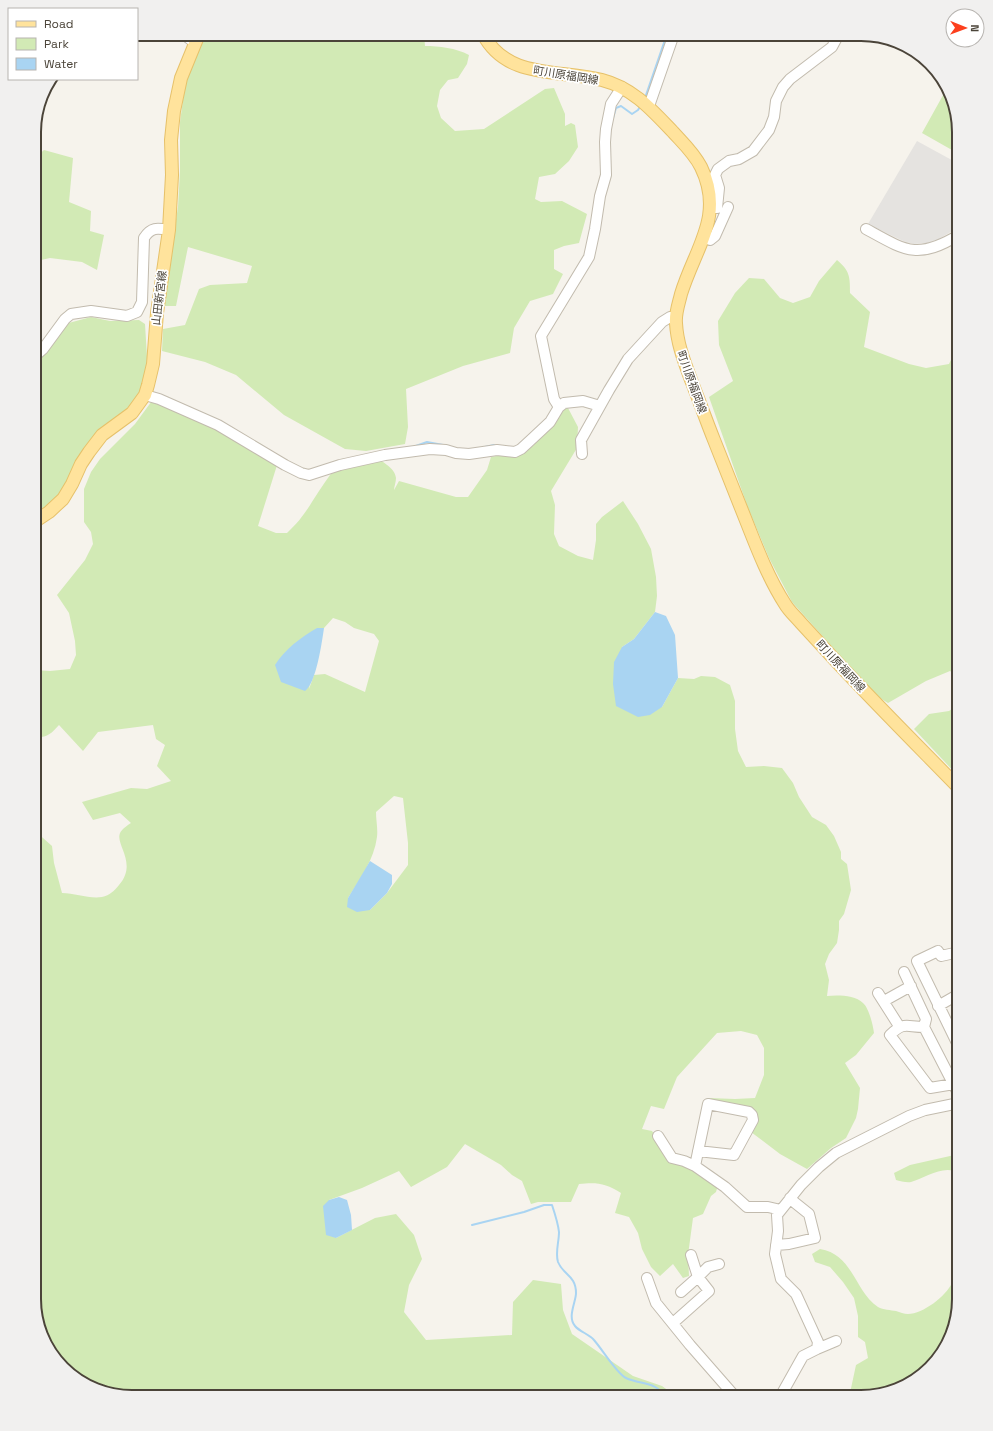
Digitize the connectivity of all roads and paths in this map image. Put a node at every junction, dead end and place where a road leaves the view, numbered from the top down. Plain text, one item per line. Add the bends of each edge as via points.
1 (196, 41) edge
2 (486, 41) edge
3 (672, 41) edge
4 (836, 41) edge
5 (622, 87) junction
6 (649, 106) junction
7 (716, 172) junction
8 (704, 174) junction
9 (728, 207) dead end
10 (714, 208) junction
11 (722, 221) junction
12 (866, 229) dead end
13 (169, 230) junction
14 (703, 237) junction
15 (952, 239) edge
16 (675, 318) junction
17 (41, 351) edge
18 (144, 395) junction
19 (600, 406) junction
20 (559, 407) junction
21 (582, 454) dead end
22 (41, 517) edge
23 (952, 781) edge
24 (952, 954) edge
25 (904, 972) dead end
26 (911, 986) junction
27 (952, 998) edge
28 (938, 1006) junction
29 (899, 1026) junction
30 (924, 1027) junction
31 (952, 1033) edge
32 (952, 1080) edge
33 (952, 1084) edge
34 (952, 1104) edge
35 (658, 1136) dead end
36 (698, 1151) junction
37 (696, 1166) junction
38 (790, 1198) junction
39 (781, 1210) junction
40 (776, 1245) junction
41 (691, 1255) dead end
42 (719, 1264) dead end
43 (698, 1277) junction
44 (647, 1278) dead end
45 (681, 1292) dead end
46 (673, 1323) junction
47 (836, 1341) dead end
48 (817, 1349) junction
49 (729, 1390) edge
50 (784, 1390) edge

1 - 13 main road, 山田新宮線 via 181,78 174,110
2 - 5 main road, 町川原福岡線 via 511,63 528,69 602,80
3 - 6 street
4 - 7 street via 832,48 783,87 776,101 769,130 753,151 729,161
5 - 6 main road, 町川原福岡線
5 - 20 street via 611,104 606,129 606,175 589,257 541,336 554,398
6 - 8 main road, 町川原福岡線 via 693,153
7 - 8 street
7 - 10 street via 719,188
8 - 10 main road, 町川原福岡線
9 - 11 street
10 - 11 street
10 - 14 main road, 町川原福岡線
11 - 14 street via 715,236 710,240
12 - 15 street via 894,244 914,250 935,248
13 - 17 street via 156,228 148,232 144,238 142,302 137,312 127,316 91,311 71,314
13 - 18 main road, 山田新宮線 via 157,313 153,364
14 - 16 main road, 町川原福岡線 via 683,288
16 - 19 street via 670,317 662,322 628,359
16 - 23 main road, 町川原福岡線 via 680,349 704,415 756,546 786,607
18 - 20 street via 218,425 301,474 309,475 385,455 430,449 469,454 497,450 515,452 550,422
18 - 22 main road, 山田新宮線 via 132,413 102,435 81,464 63,499
19 - 20 street via 577,401 564,403
19 - 21 street via 581,440
24 - 28 street via 941,956 938,951 917,962
25 - 26 street
26 - 29 street via 881,997
26 - 30 street via 926,1019
27 - 28 street
28 - 31 street
29 - 30 street
29 - 33 street via 890,1035 930,1088
30 - 32 street
34 - 38 street via 909,1116 836,1154 819,1167
35 - 37 street via 672,1158
36 - 36 street via 708,1104 749,1112 752,1115 753,1120 734,1155
36 - 37 street
37 - 39 street via 747,1207
38 - 39 street
38 - 40 street via 809,1214 815,1238
39 - 40 street via 777,1215
40 - 48 street via 775,1254 781,1279 796,1294 818,1342
41 - 43 street
42 - 43 street via 708,1268
43 - 45 street
43 - 46 street via 709,1291
44 - 46 street via 656,1303
46 - 49 street
47 - 48 street
48 - 50 street via 803,1356

